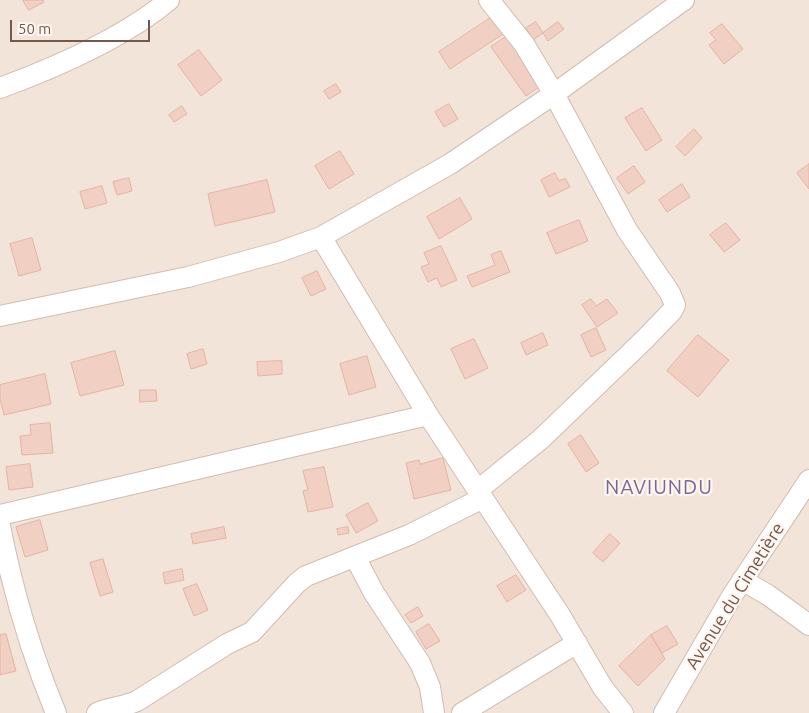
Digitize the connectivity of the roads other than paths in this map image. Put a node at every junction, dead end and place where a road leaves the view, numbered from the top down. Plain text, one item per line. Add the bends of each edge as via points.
1 (169, 0) edge
2 (489, 0) edge
3 (684, 0) edge
4 (0, 88) edge
5 (554, 94) junction
6 (321, 237) junction
7 (0, 316) edge
8 (428, 415) junction
9 (809, 480) edge
10 (480, 494) junction
11 (0, 515) edge
12 (0, 526) edge
13 (355, 557) junction
14 (742, 580) junction
15 (6, 586) edge
16 (809, 625) edge
17 (576, 643) junction
18 (56, 713) edge
19 (96, 713) edge
20 (434, 713) edge
21 (462, 713) edge
22 (622, 713) edge
23 (664, 713) edge

1 - 4 street via 154,13 98,45
2 - 5 street via 524,44
3 - 5 street
5 - 6 street via 450,164
5 - 10 street via 622,222 675,305 644,340
6 - 7 street via 188,278
6 - 8 street
8 - 10 street
8 - 11 street
9 - 14 street, Avenue du Cimetière
10 - 13 street via 410,534
10 - 17 street
12 - 15 street
13 - 19 street via 296,583 252,632 227,644 137,701
13 - 20 street via 374,593 420,663 430,687
14 - 16 street
14 - 23 street, Avenue du Cimetière
15 - 18 street
17 - 21 street
17 - 22 street

